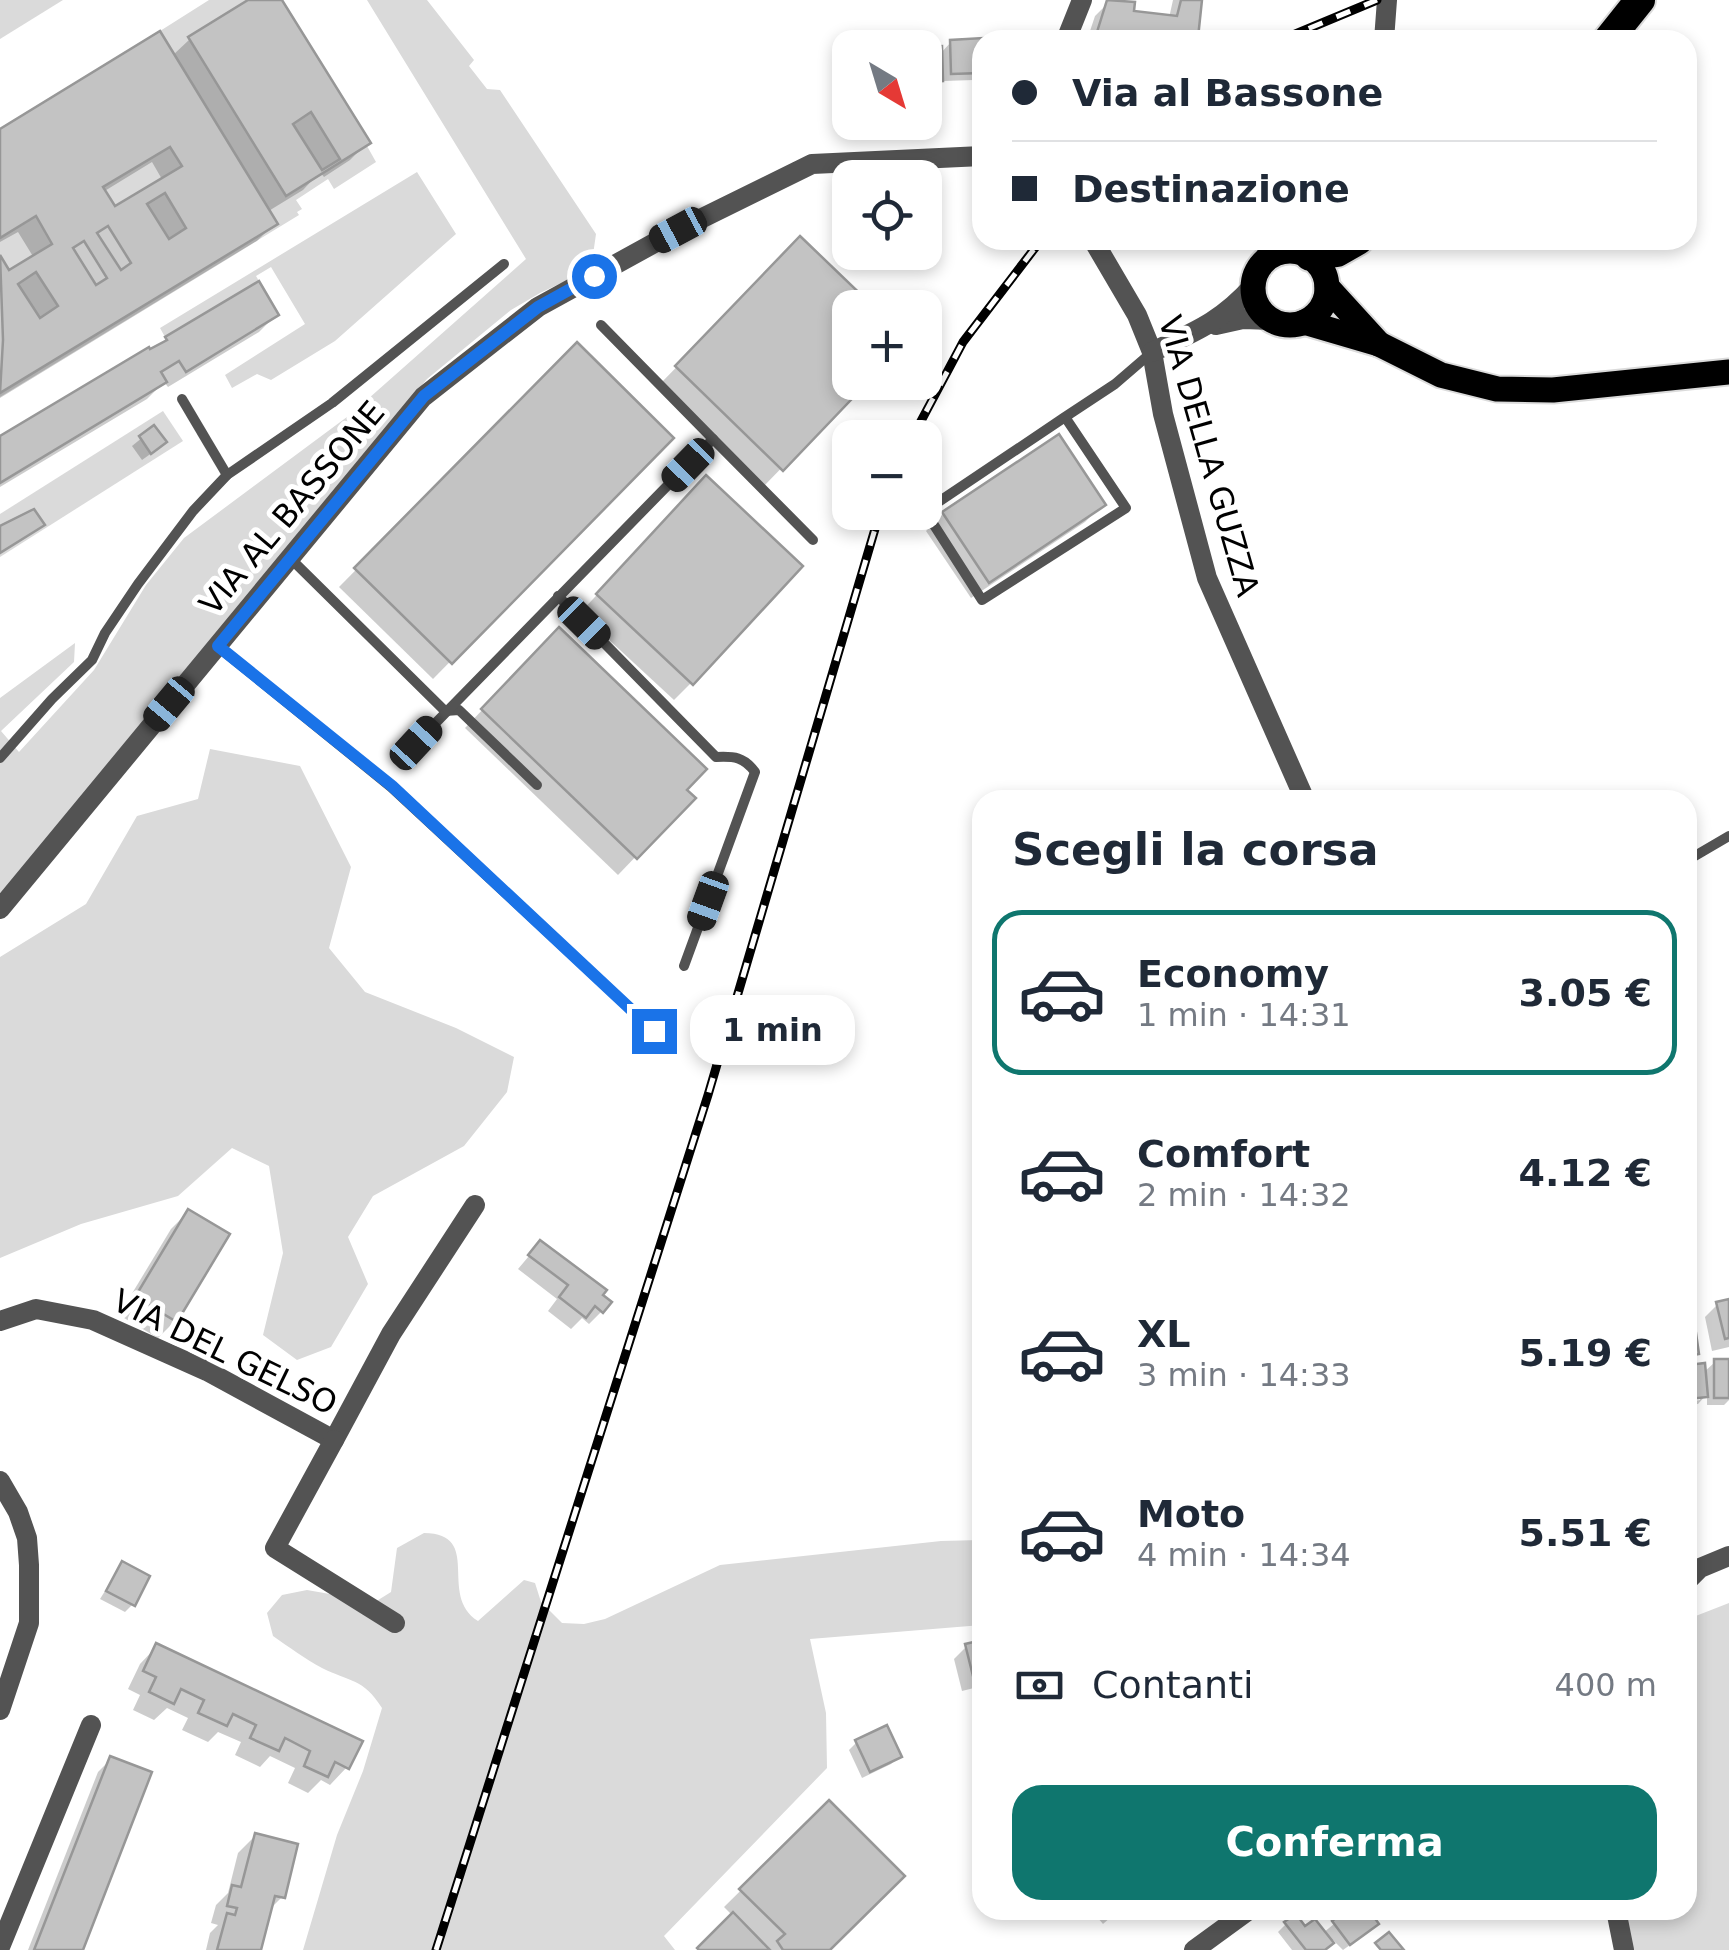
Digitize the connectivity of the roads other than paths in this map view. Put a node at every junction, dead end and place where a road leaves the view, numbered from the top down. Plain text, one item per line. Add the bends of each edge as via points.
1 (1082, 0) edge
2 (1387, 0) edge
3 (1638, 4) edge
4 (1070, 30) edge
5 (1385, 30) edge
6 (1616, 30) edge
7 (972, 156) edge
8 (1099, 250) edge
9 (1293, 250) edge
10 (1301, 250) edge
11 (1312, 250) edge
12 (1340, 250) edge
13 (1262, 263) edge
14 (504, 264) dead end
15 (1328, 287) junction
16 (1273, 320) junction
17 (1304, 322) junction
18 (601, 325) dead end
19 (1204, 328) junction
20 (1379, 344) junction
21 (1152, 352) junction
22 (1729, 372) edge
23 (182, 399) dead end
24 (1065, 417) junction
25 (713, 439) junction
26 (227, 475) junction
27 (813, 540) dead end
28 (290, 558) junction
29 (558, 596) junction
30 (218, 646) junction
31 (446, 711) junction
32 (416, 743) dead end
33 (0, 758) edge
34 (537, 785) dead end
35 (1301, 790) edge
36 (1729, 836) edge
37 (1697, 855) edge
38 (0, 909) edge
39 (684, 966) dead end
40 (654, 1031) dead end
41 (475, 1206) dead end
42 (0, 1321) edge
43 (334, 1440) junction
44 (0, 1482) edge
45 (1729, 1556) edge
46 (1697, 1571) edge
47 (396, 1623) dead end
48 (0, 1710) edge
49 (91, 1725) dead end
50 (1235, 1920) edge
51 (1618, 1920) edge
52 (0, 1947) edge
53 (1194, 1950) edge
54 (1624, 1950) edge

1 - 4 street
2 - 5 street
3 - 6 highway
7 - 28 street, VIA AL BASSONE via 812,164 538,307 424,396
8 - 21 street, VIA DELLA GUZZA
9 - 13 main road
10 - 15 main road via 1322,269
11 - 12 highway
13 - 16 main road via 1258,306
13 - 19 street via 1231,311
14 - 26 lane, VIA AL BASSONE via 332,403
15 - 17 main road via 1321,308
15 - 20 main road
16 - 17 main road
16 - 19 street
17 - 20 main road
18 - 25 lane
19 - 21 street
20 - 22 main road via 1440,375 1497,390
21 - 24 lane
21 - 35 street, VIA DELLA GUZZA via 1207,578
23 - 26 lane
24 - 24 lane via 1126,508 982,600 925,511
25 - 27 lane
25 - 29 lane
26 - 33 lane, VIA AL BASSONE via 138,584 92,660
28 - 30 street, VIA AL BASSONE
28 - 31 lane
29 - 31 lane
29 - 39 lane via 716,757 746,760 754,772
30 - 38 street, VIA AL BASSONE
30 - 40 lane via 392,786
31 - 32 lane
31 - 34 lane via 459,710
36 - 37 lane
41 - 43 street, VIA DEL GELSO via 390,1334
42 - 43 street, VIA DEL GELSO via 36,1309 93,1320
43 - 47 street via 275,1548
44 - 48 street via 18,1512 30,1564 29,1622
45 - 46 street
49 - 52 street
50 - 53 street
51 - 54 street

